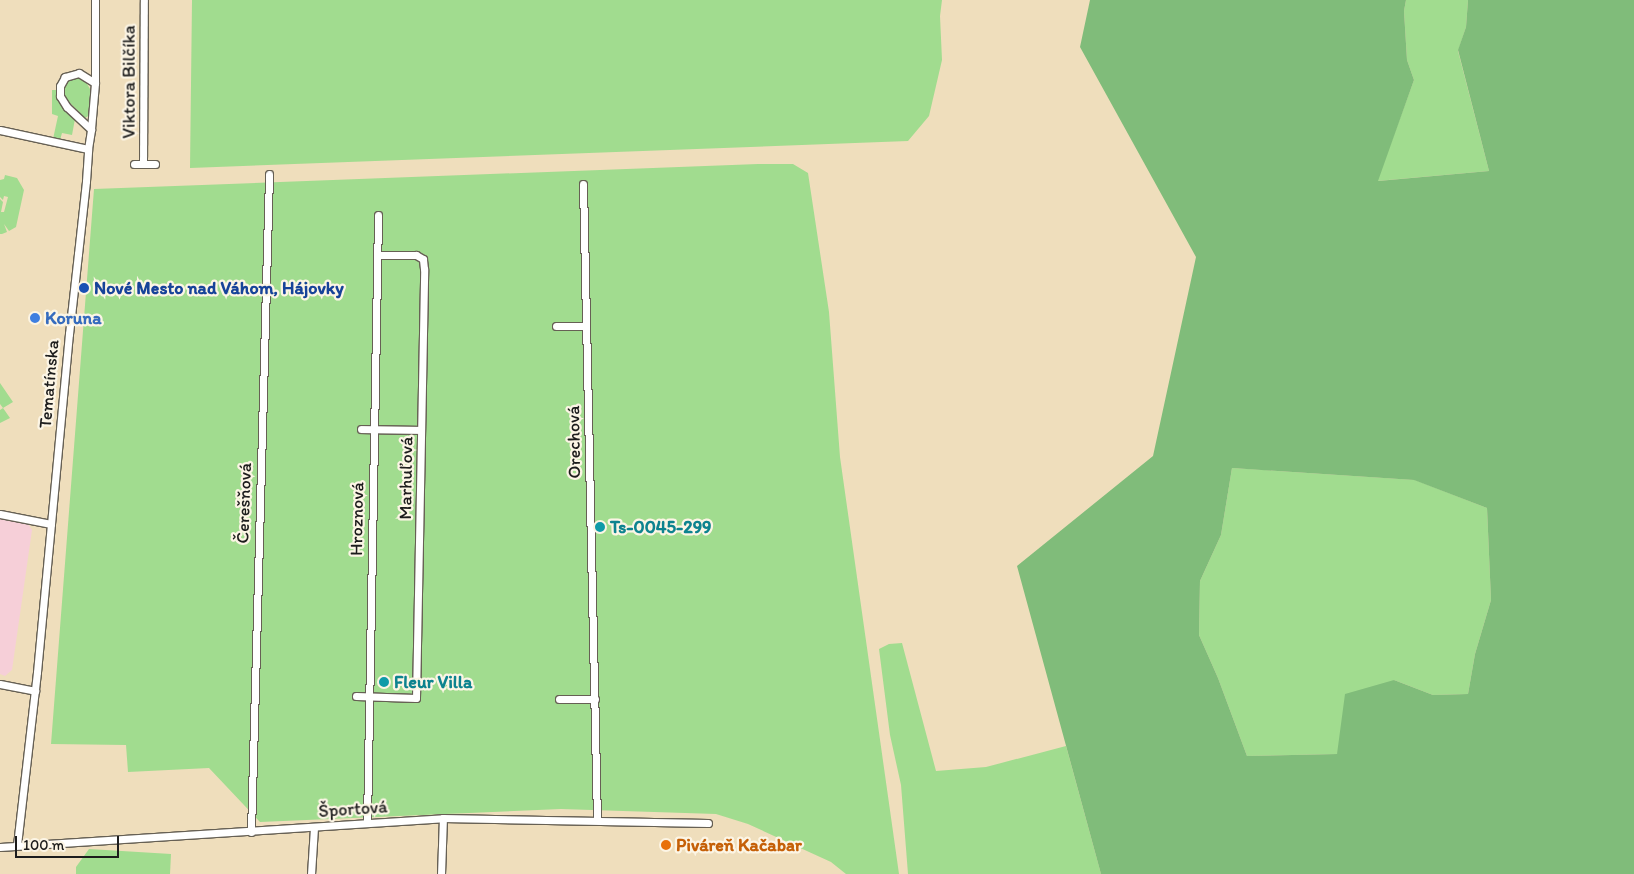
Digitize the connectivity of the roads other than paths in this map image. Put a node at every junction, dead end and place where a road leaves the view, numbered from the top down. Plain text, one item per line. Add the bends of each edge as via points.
1 (95, 0) edge
2 (144, 0) edge
3 (95, 83) junction
4 (91, 129) junction
5 (0, 130) edge
6 (88, 149) junction
7 (134, 164) dead end
8 (143, 164) junction
9 (155, 164) dead end
10 (269, 174) dead end
11 (583, 184) dead end
12 (378, 215) dead end
13 (377, 255) junction
14 (556, 326) dead end
15 (586, 326) junction
16 (361, 429) dead end
17 (374, 430) junction
18 (422, 430) junction
19 (0, 514) edge
20 (51, 524) junction
21 (0, 684) edge
22 (35, 691) junction
23 (356, 696) dead end
24 (369, 696) junction
25 (560, 699) dead end
26 (595, 699) junction
27 (443, 818) junction
28 (597, 820) junction
29 (367, 823) junction
30 (708, 823) dead end
31 (314, 827) junction
32 (250, 832) junction
33 (17, 845) junction
34 (0, 847) edge
35 (310, 874) edge
36 (441, 874) edge

1 - 3 street, Tematínska
2 - 8 street, Viktora Bilčíka
3 - 4 street, Tematínska
3 - 4 street via 79,73 65,77 60,86 60,96 67,107
4 - 6 street, Tematínska
5 - 6 street
6 - 20 street, Tematínska
7 - 8 street, Viktora Bilčíka
8 - 9 street, Viktora Bilčíka
10 - 32 street, Čerešňová
11 - 15 street, Orechová
12 - 13 street, Hroznová
13 - 17 street, Hroznová
13 - 18 street, Marhuľová via 416,255 423,259
14 - 15 street
15 - 26 street, Orechová
16 - 17 street
17 - 18 street
17 - 24 street, Hroznová
18 - 24 street, Marhuľová via 416,698
19 - 20 street
20 - 22 street, Tematínska
21 - 22 street
22 - 33 street, Tematínska
23 - 24 street
24 - 29 street, Hroznová
25 - 26 street
26 - 28 street, Orechová
27 - 28 street, Športová
27 - 29 street, Športová
27 - 36 street
28 - 30 street, Športová
29 - 31 street, Športová
31 - 32 street, Športová
31 - 35 street
32 - 33 street, Športová
33 - 34 street, Športová

